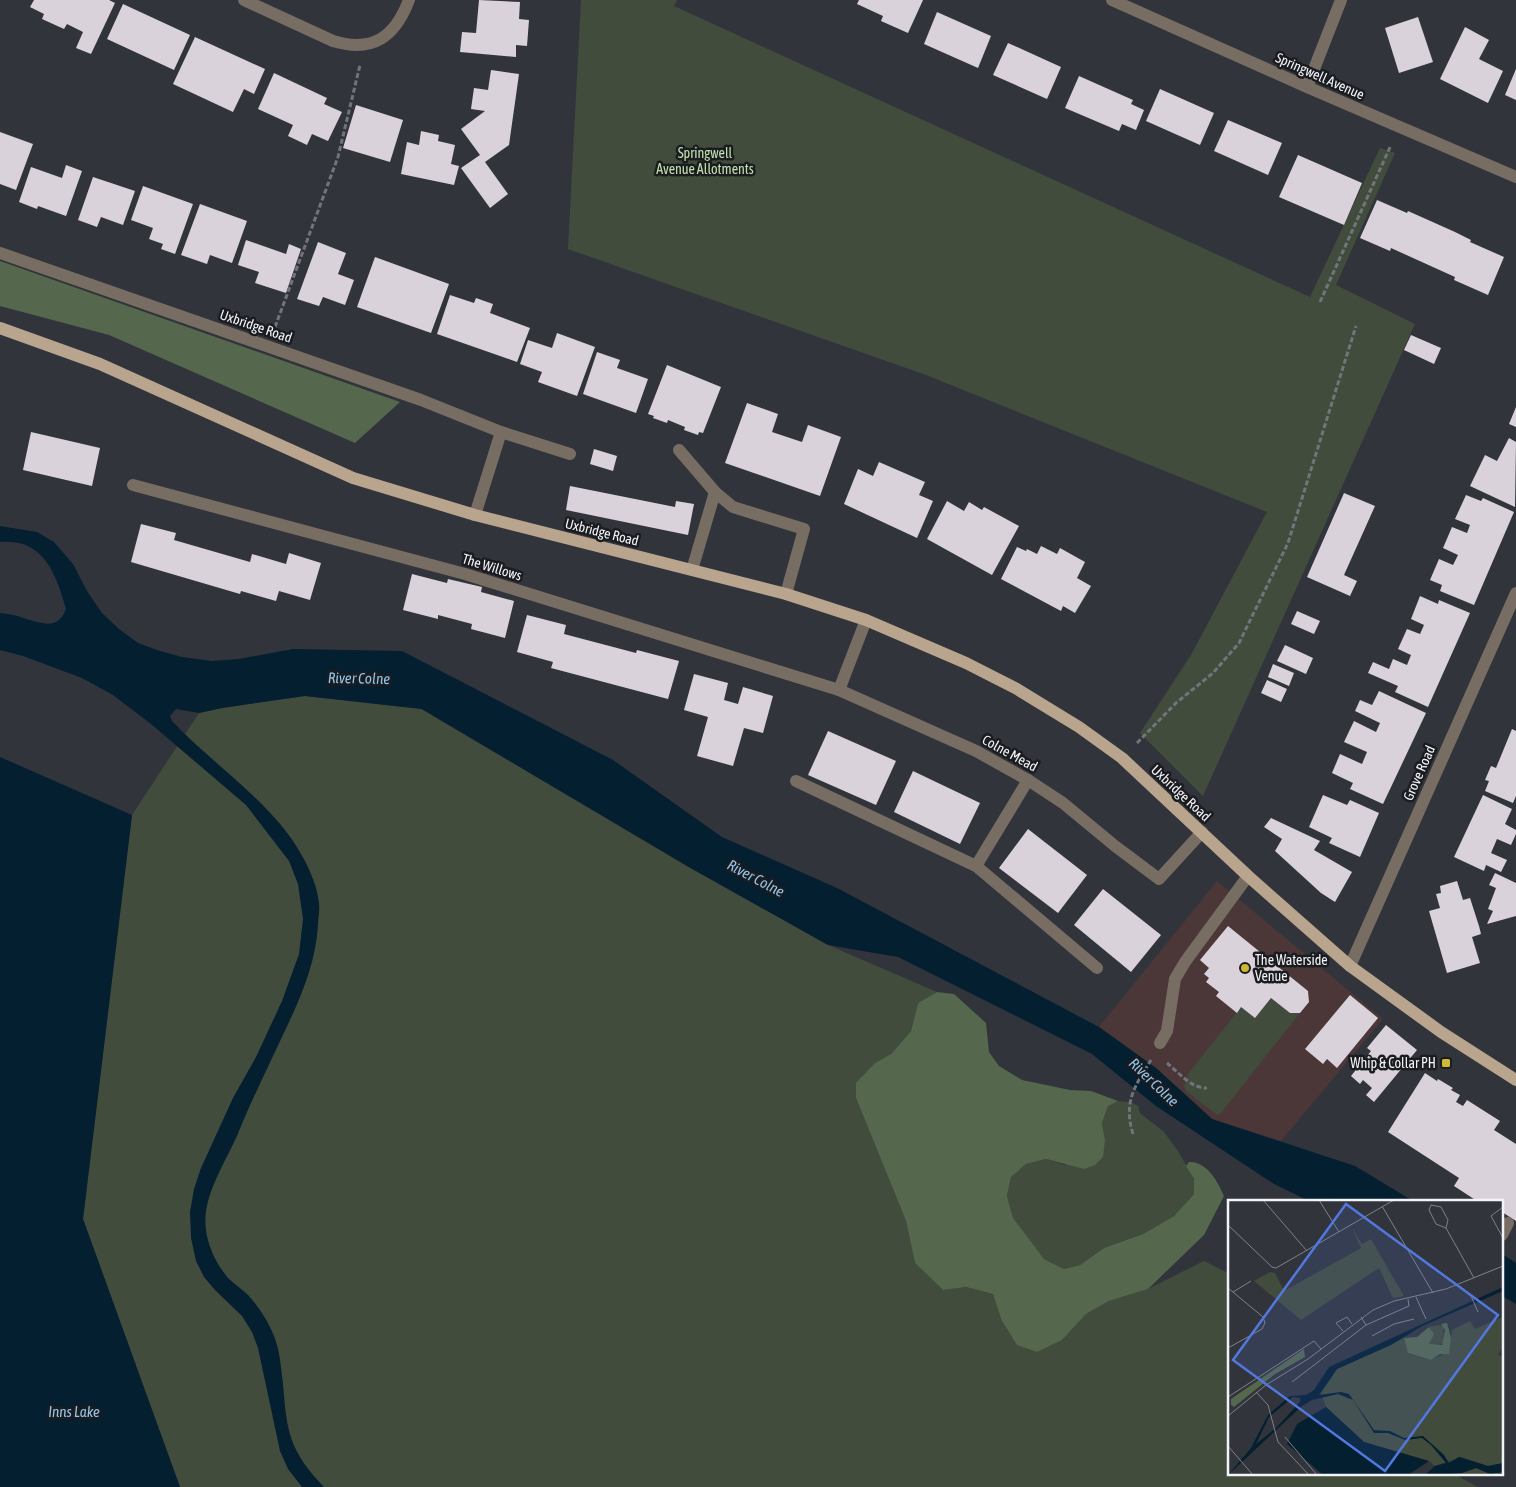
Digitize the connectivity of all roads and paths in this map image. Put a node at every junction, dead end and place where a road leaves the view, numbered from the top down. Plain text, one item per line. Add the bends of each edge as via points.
1 (244, 0) edge
2 (409, 0) edge
3 (1112, 0) edge
4 (1341, 0) edge
5 (365, 45) junction
6 (1306, 87) junction
7 (1399, 127) junction
8 (1516, 177) edge
9 (0, 253) edge
10 (1320, 302) dead end
11 (1356, 326) dead end
12 (0, 328) edge
13 (268, 345) junction
14 (501, 432) junction
15 (679, 450) dead end
16 (570, 454) dead end
17 (133, 485) dead end
18 (715, 492) junction
19 (475, 515) junction
20 (692, 570) junction
21 (1516, 592) edge
22 (786, 594) junction
23 (866, 620) junction
24 (839, 690) junction
25 (1122, 758) junction
26 (1028, 780) junction
27 (796, 781) dead end
28 (1202, 832) junction
29 (976, 866) junction
30 (1248, 876) junction
31 (1350, 966) junction
32 (1097, 968) dead end
33 (1160, 1043) dead end
34 (1161, 1058) dead end
35 (1150, 1062) dead end
36 (1516, 1080) edge
37 (1206, 1088) dead end
38 (1133, 1134) dead end
39 (1508, 1223) dead end
40 (1504, 1231) edge

1 - 5 street via 333,41
2 - 5 street via 394,28 382,38
3 - 6 street, Springwell Avenue
4 - 6 street
5 - 13 path via 338,157
6 - 7 street, Springwell Avenue
7 - 8 street, Springwell Avenue
7 - 10 path
9 - 13 street, Uxbridge Road
11 - 25 path via 1288,543 1239,643 1213,673 1176,703
12 - 19 main road, Uxbridge Road via 100,364 353,478
13 - 14 street, Uxbridge Road
14 - 16 street, Uxbridge Road
14 - 19 street
15 - 18 street
17 - 24 street, The Willows via 465,574
18 - 20 street
18 - 22 street via 733,507 804,529
19 - 20 main road, Uxbridge Road
20 - 22 main road, Uxbridge Road
21 - 31 street, Grove Road
22 - 23 main road, Uxbridge Road
23 - 24 street
23 - 25 main road, Uxbridge Road via 1017,689
24 - 26 street, Colne Mead via 976,751
25 - 28 main road, Uxbridge Road
26 - 28 street, Colne Mead via 1063,803 1159,879
26 - 29 street
27 - 29 street
28 - 30 main road, Uxbridge Road
29 - 32 street
30 - 31 main road, Uxbridge Road
30 - 33 street via 1175,979 1167,1031
31 - 36 main road, Uxbridge Road via 1441,1032
34 - 37 path via 1194,1085
35 - 38 path via 1132,1094 1128,1119
39 - 40 street

